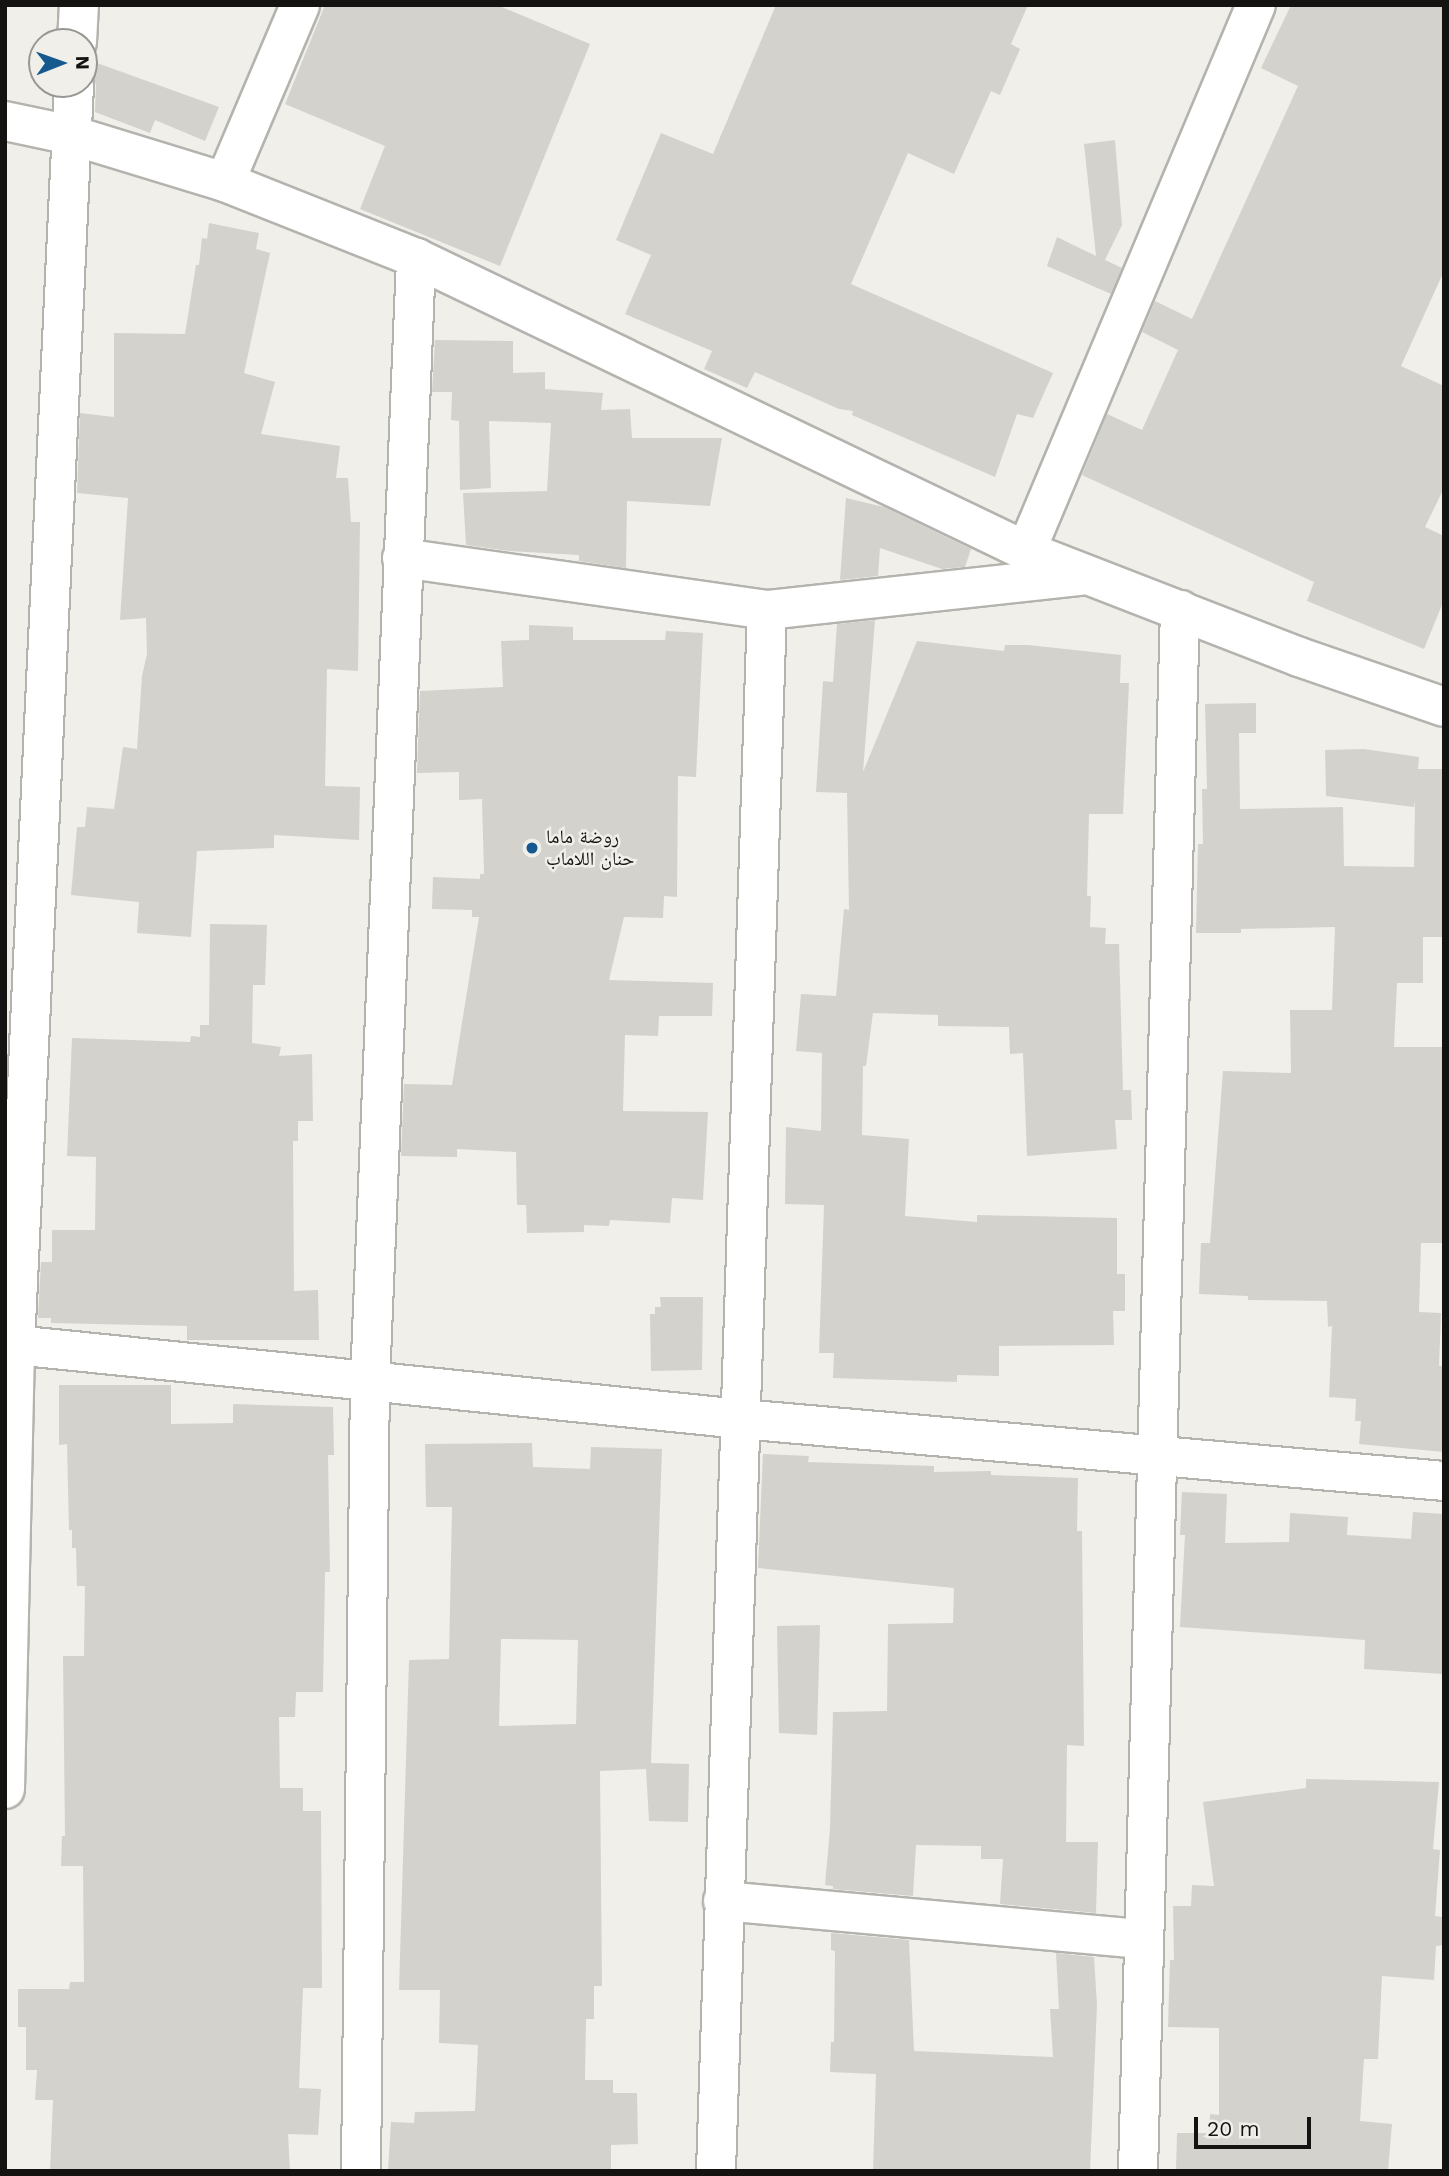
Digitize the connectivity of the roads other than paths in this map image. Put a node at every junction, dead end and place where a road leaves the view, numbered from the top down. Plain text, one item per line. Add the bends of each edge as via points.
1 (79, 5) edge
2 (300, 5) edge
3 (1256, 5) edge
4 (77, 28) edge
5 (73, 98) edge
6 (5, 121) edge
7 (71, 135) junction
8 (225, 182) junction
9 (416, 258) junction
10 (1026, 551) junction
11 (402, 558) junction
12 (1089, 575) junction
13 (767, 610) junction
14 (1180, 610) junction
15 (1441, 699) edge
16 (10, 1345) edge
17 (370, 1381) junction
18 (741, 1419) junction
19 (1158, 1455) junction
20 (1444, 1481) edge
21 (5, 1789) edge
22 (723, 1901) junction
23 (1142, 1939) junction
24 (361, 2171) edge
25 (716, 2171) edge
26 (1138, 2171) edge

1 - 4 street
2 - 8 street
3 - 10 street
5 - 7 street
6 - 7 street
7 - 8 street
7 - 16 street
8 - 9 street
9 - 10 street
9 - 11 street
10 - 12 street
11 - 13 street
11 - 17 street
12 - 13 street
12 - 14 street
13 - 18 street
14 - 15 street via 1299,657
14 - 19 street
16 - 17 street
16 - 21 street
17 - 18 street
17 - 24 street
18 - 19 street
18 - 22 street
19 - 20 street
19 - 23 street
22 - 23 street
22 - 25 street
23 - 26 street

